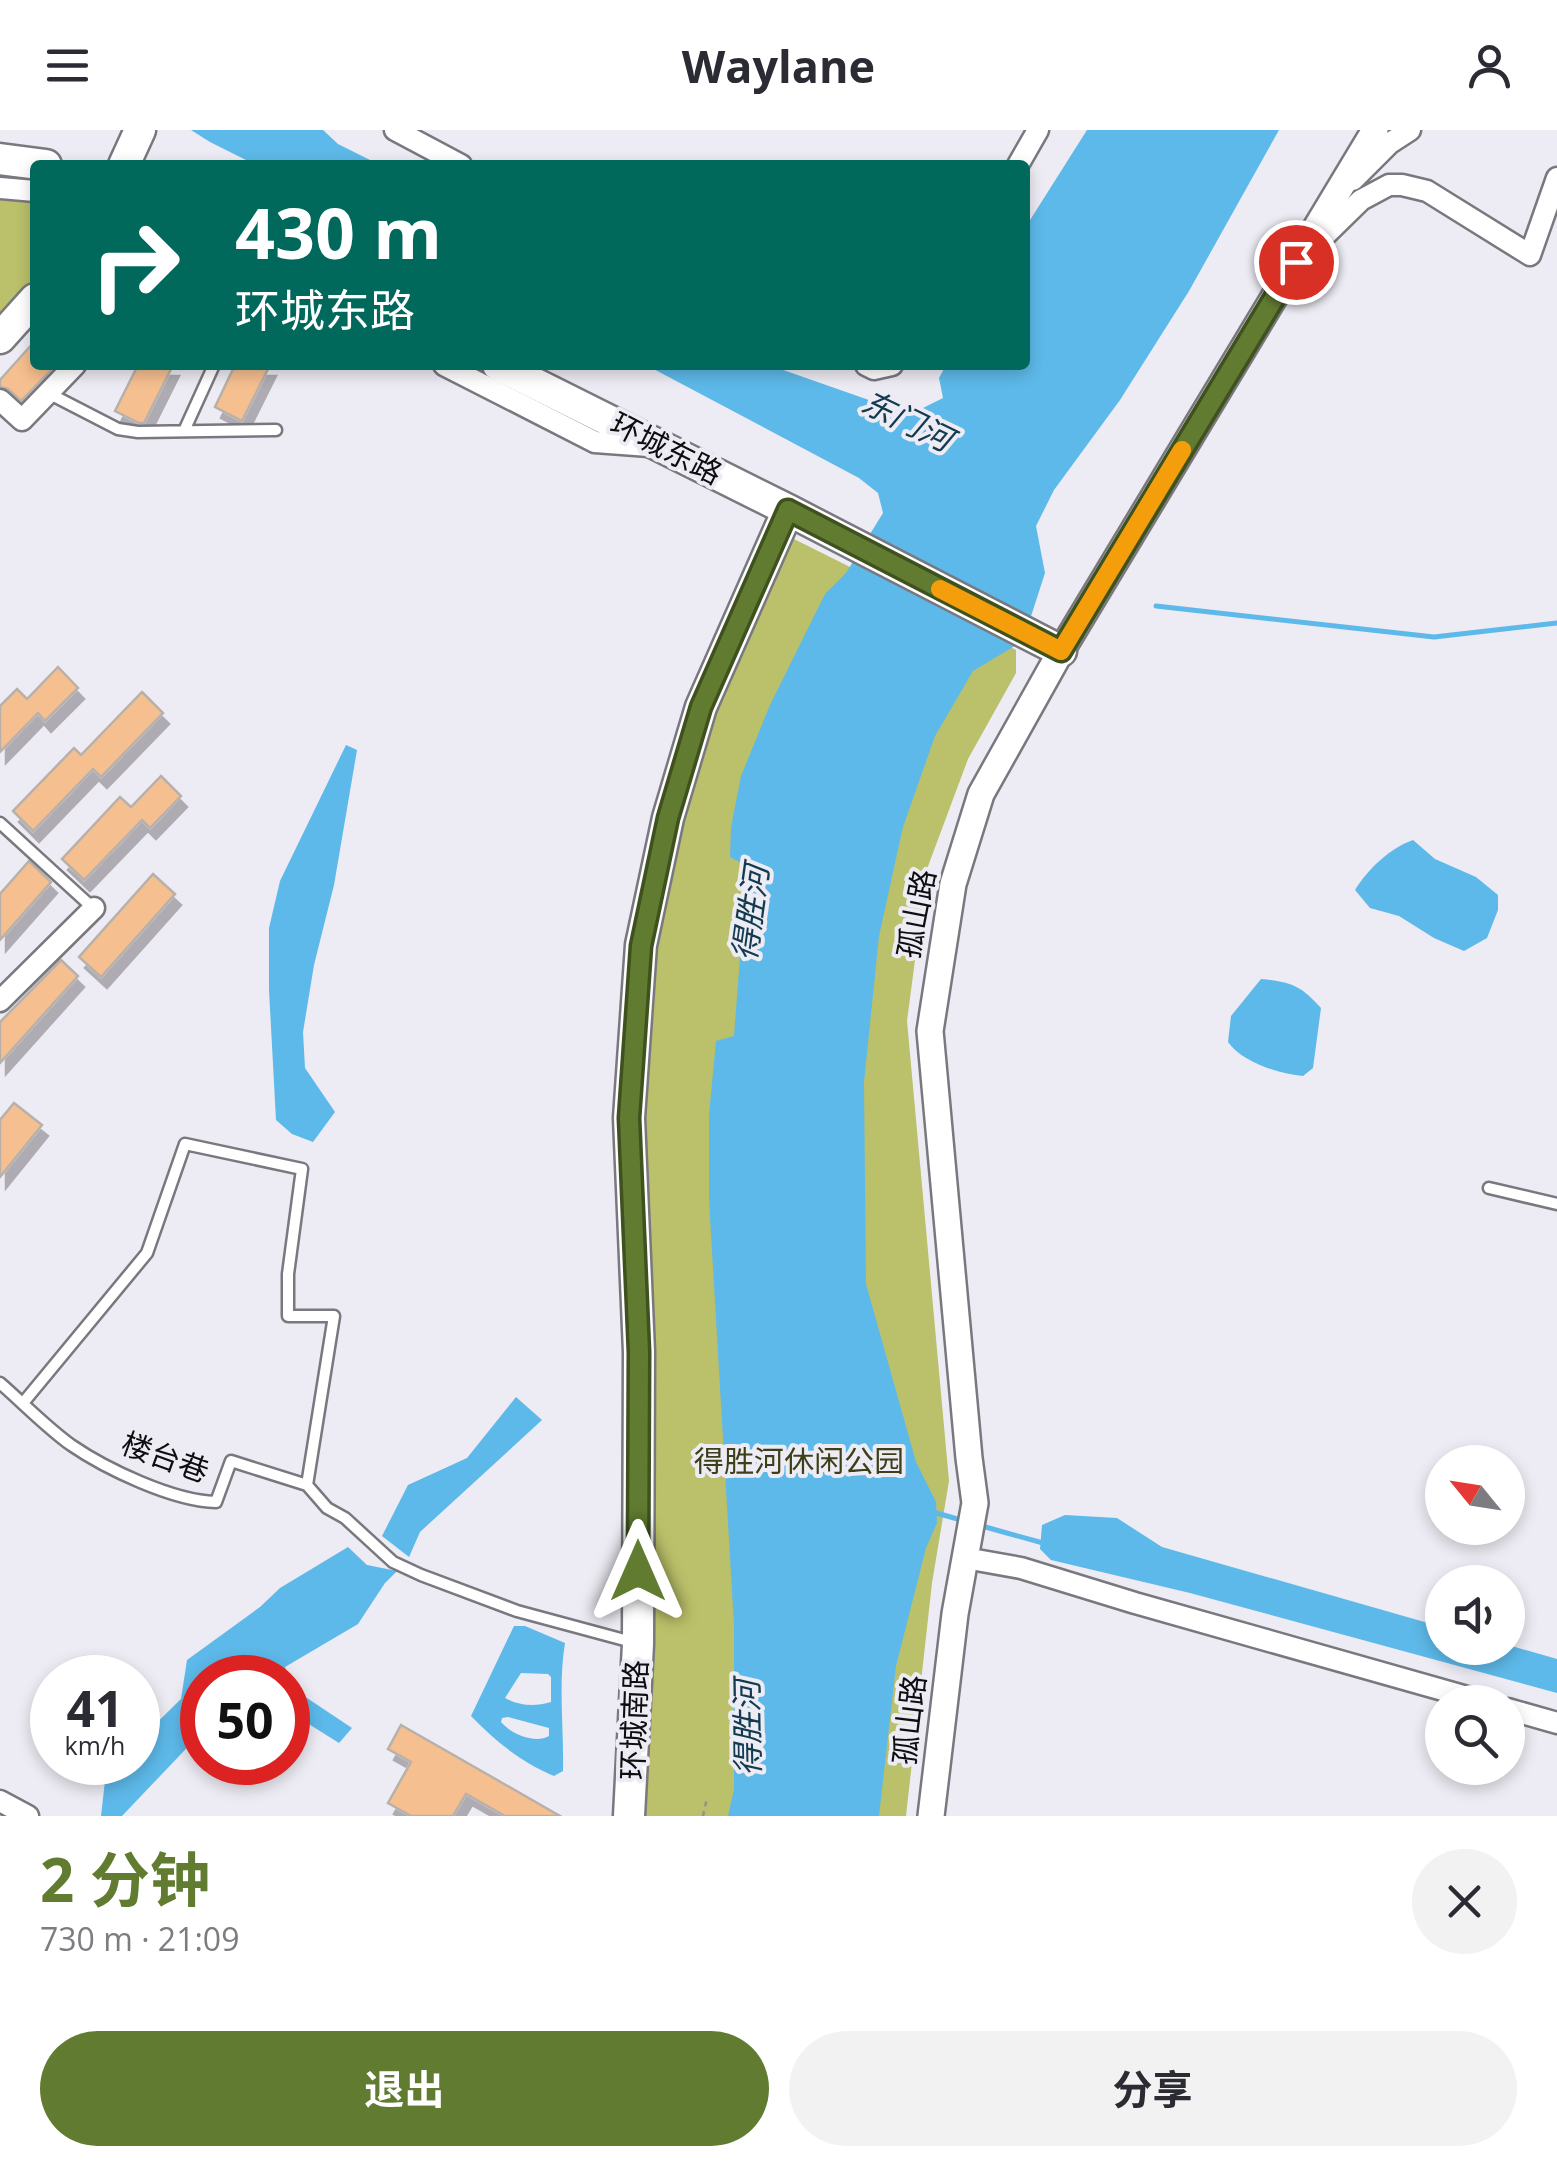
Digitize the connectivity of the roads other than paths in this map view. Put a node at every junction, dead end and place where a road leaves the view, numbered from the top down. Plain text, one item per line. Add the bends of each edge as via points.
1 (140, 130) edge
2 (395, 130) edge
3 (1038, 130) edge
4 (1375, 130) edge
5 (1410, 130) edge
6 (0, 158) edge
7 (126, 160) edge
8 (452, 160) edge
9 (1021, 160) edge
10 (30, 163) edge
11 (1557, 178) edge
12 (0, 188) edge
13 (30, 191) edge
14 (1333, 198) junction
15 (1296, 262) junction
16 (30, 305) edge
17 (0, 338) edge
18 (71, 370) edge
19 (212, 370) edge
20 (454, 370) edge
21 (508, 370) edge
22 (50, 394) junction
23 (0, 400) edge
24 (276, 430) dead end
25 (184, 431) junction
26 (661, 446) junction
27 (788, 510) junction
28 (1061, 651) junction
29 (0, 823) edge
30 (94, 908) joint
31 (0, 1002) edge
32 (1489, 1188) dead end
33 (1557, 1204) edge
34 (0, 1383) edge
35 (22, 1403) junction
36 (307, 1485) junction
37 (965, 1558) junction
38 (638, 1644) junction
39 (1425, 1685) edge
40 (1525, 1714) edge
41 (1557, 1723) edge
42 (0, 1800) edge
43 (28, 1816) edge
44 (630, 1816) edge
45 (932, 1816) edge

1 - 7 main road
2 - 8 street
3 - 9 street
4 - 14 street, 孤山路
5 - 14 street
6 - 10 main road
11 - 15 street via 1530,255 1427,191 1402,185 1360,200
12 - 13 street
14 - 15 street, 孤山路
15 - 28 street, 孤山路
16 - 17 main road
18 - 22 street
19 - 25 lane
20 - 26 street via 596,442
21 - 26 main road, 环城东路
22 - 23 street via 22,420
22 - 25 lane via 118,429
24 - 25 lane
26 - 27 main road, 环城东路
27 - 28 main road, 环城东路
27 - 38 main road, 环城南路 via 701,707 641,946 629,1118 639,1352
28 - 37 street, 孤山路 via 981,794 953,884 930,1032 976,1503
29 - 30 lane
30 - 31 street
32 - 33 lane
34 - 35 lane, 楼台巷
35 - 36 lane, 楼台巷 via 87,1454 134,1480 200,1502 216,1502 231,1461
35 - 36 lane via 146,1253 185,1144 302,1169 288,1316 334,1316
36 - 38 lane via 393,1562 518,1610
37 - 39 street via 1021,1568
37 - 45 street, 孤山路
38 - 44 main road, 环城南路
40 - 41 street
42 - 43 street

